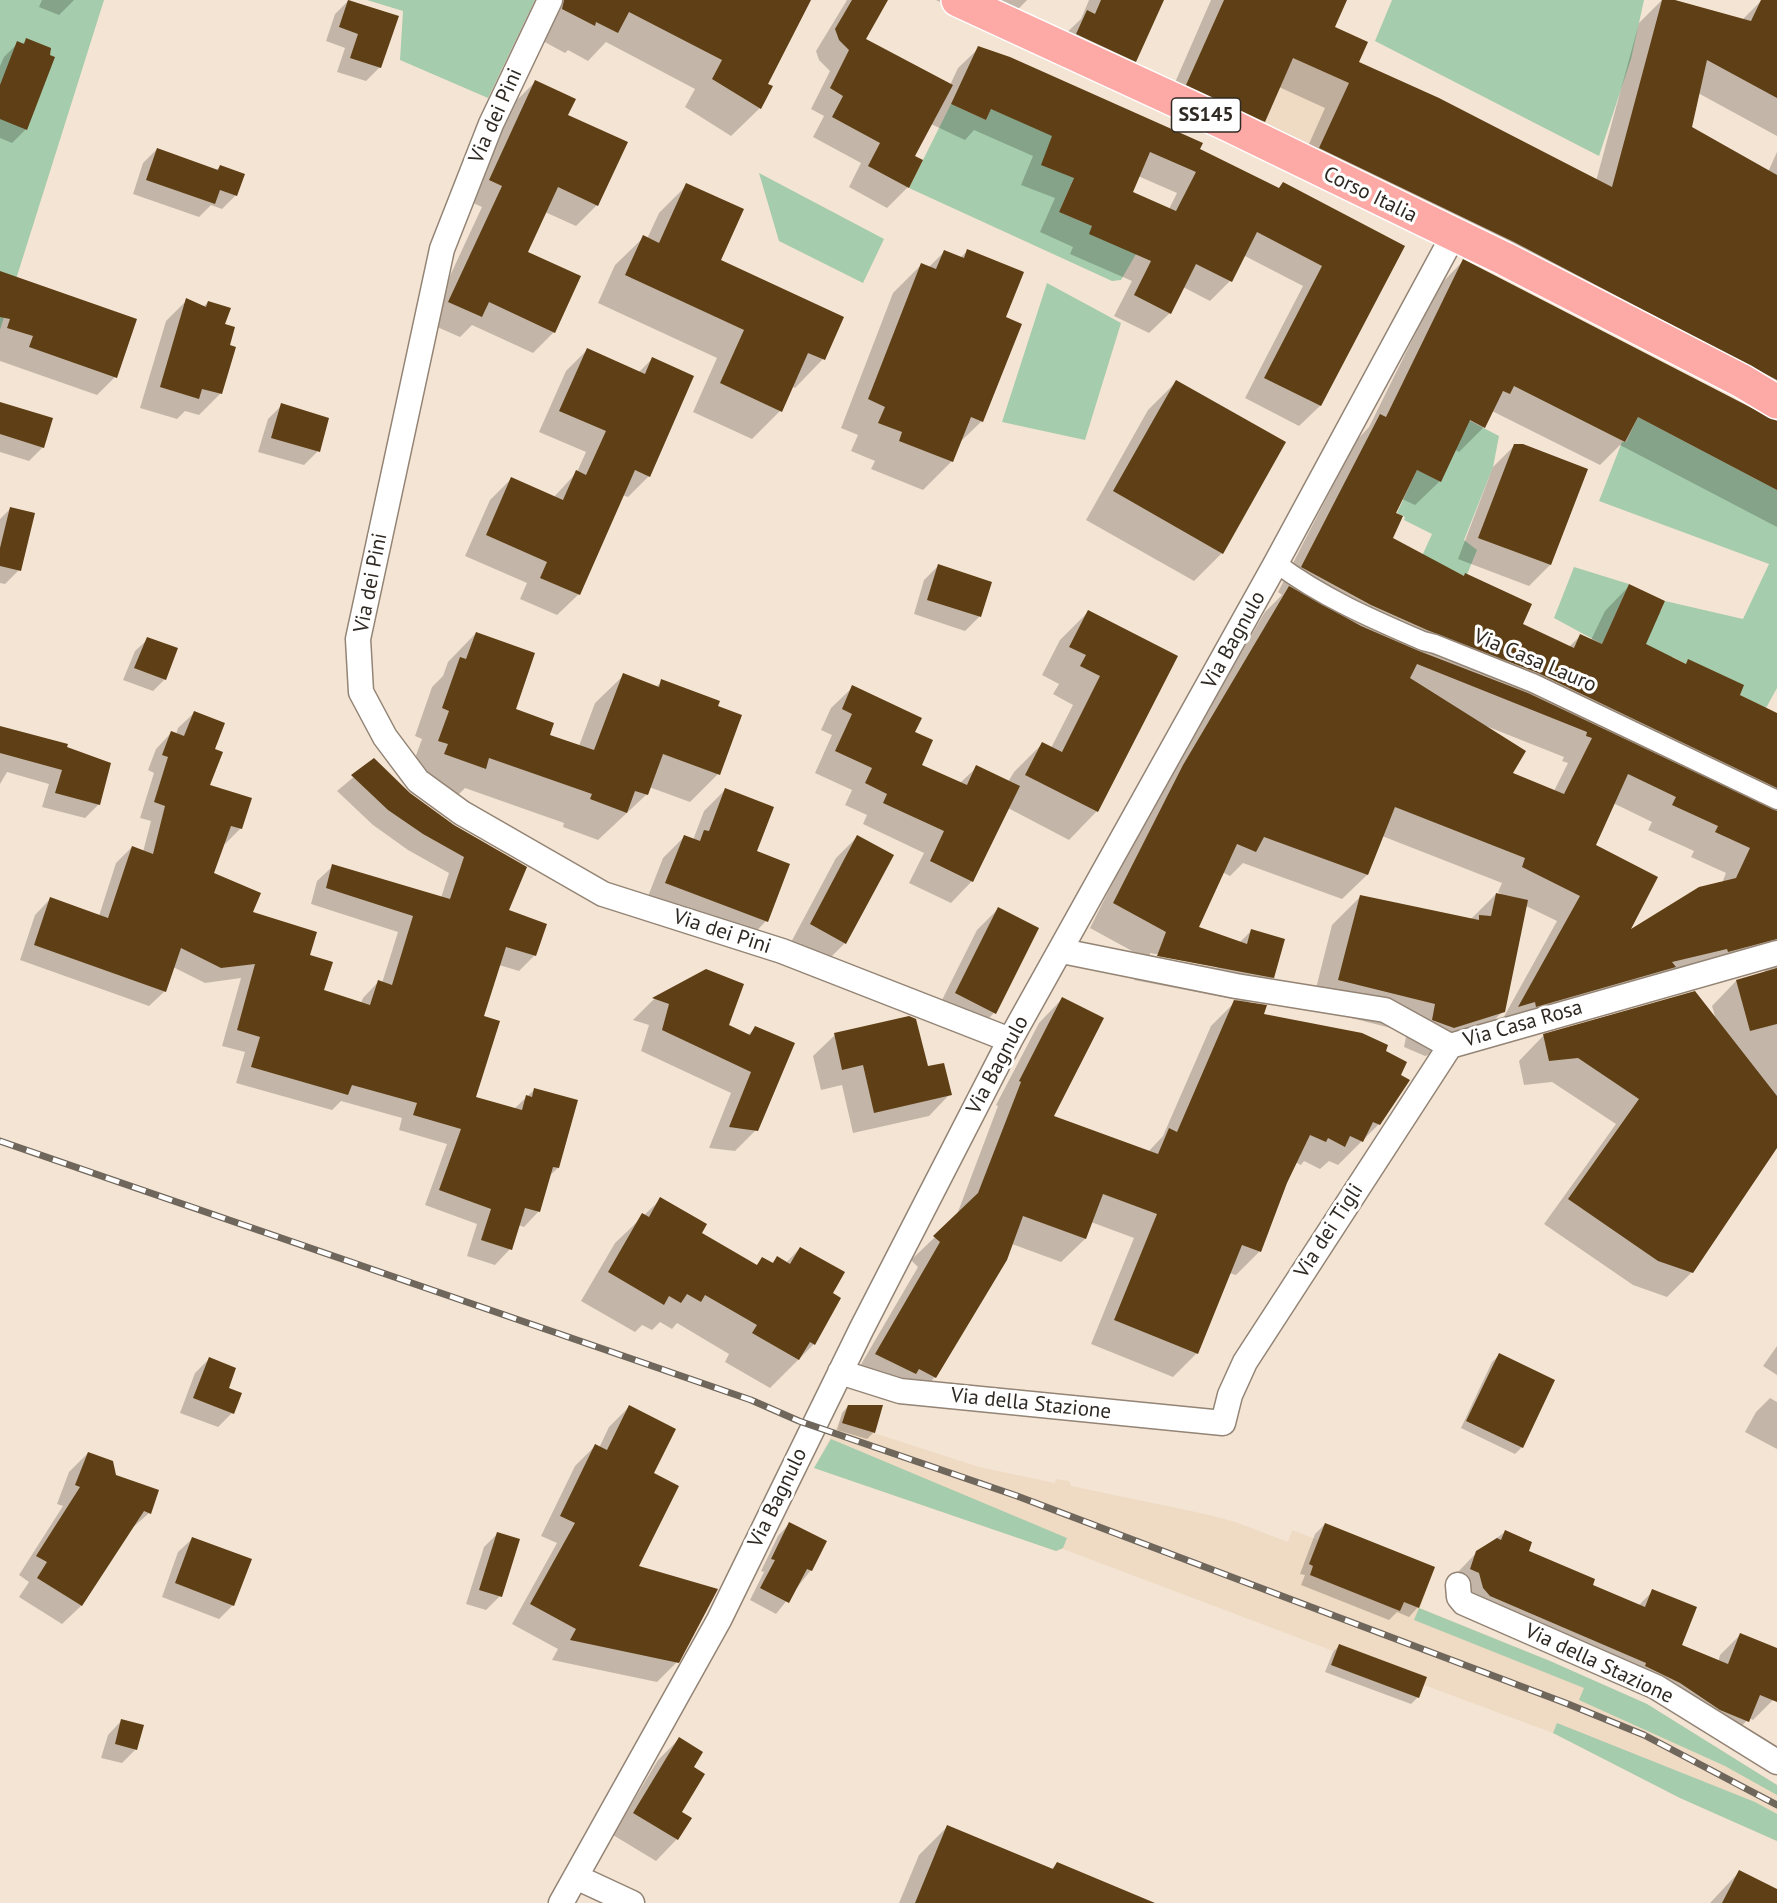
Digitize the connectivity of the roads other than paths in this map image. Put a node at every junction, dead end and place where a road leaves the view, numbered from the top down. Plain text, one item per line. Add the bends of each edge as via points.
1 (550, 0) edge
2 (958, 0) edge
3 (1453, 236) junction
4 (1777, 402) edge
5 (1276, 562) junction
6 (1777, 800) edge
7 (1062, 951) junction
8 (1777, 953) edge
9 (1010, 1040) junction
10 (1450, 1046) junction
11 (840, 1372) junction
12 (1223, 1423) joint
13 (1458, 1585) dead end
14 (1777, 1761) edge
15 (576, 1877) junction
16 (561, 1903) edge
17 (633, 1903) edge

1 - 9 street, Via dei Pini via 491,124 442,249 358,639 361,692 385,737 418,781 462,813 603,894 782,951
2 - 3 main road, Corso Italia / SS145 via 1228,125
3 - 4 main road, Corso Italia / SS145 via 1722,370
3 - 5 street, Via Bagnulo
5 - 6 street, Via Casa Lauro via 1296,578 1355,611 1517,676
5 - 7 street, Via Bagnulo
7 - 9 street, Via Bagnulo
7 - 10 street, Via Casa Rosa via 1224,984 1385,1010
8 - 10 street, Via Casa Rosa
9 - 11 street, Via Bagnulo
10 - 12 street, Via dei Tigli via 1245,1362
11 - 12 street, Via della Stazione via 900,1391
11 - 15 street, Via Bagnulo via 718,1620
13 - 14 street, Via della Stazione via 1464,1603 1656,1687
15 - 16 street, Via Bagnulo
15 - 17 street

